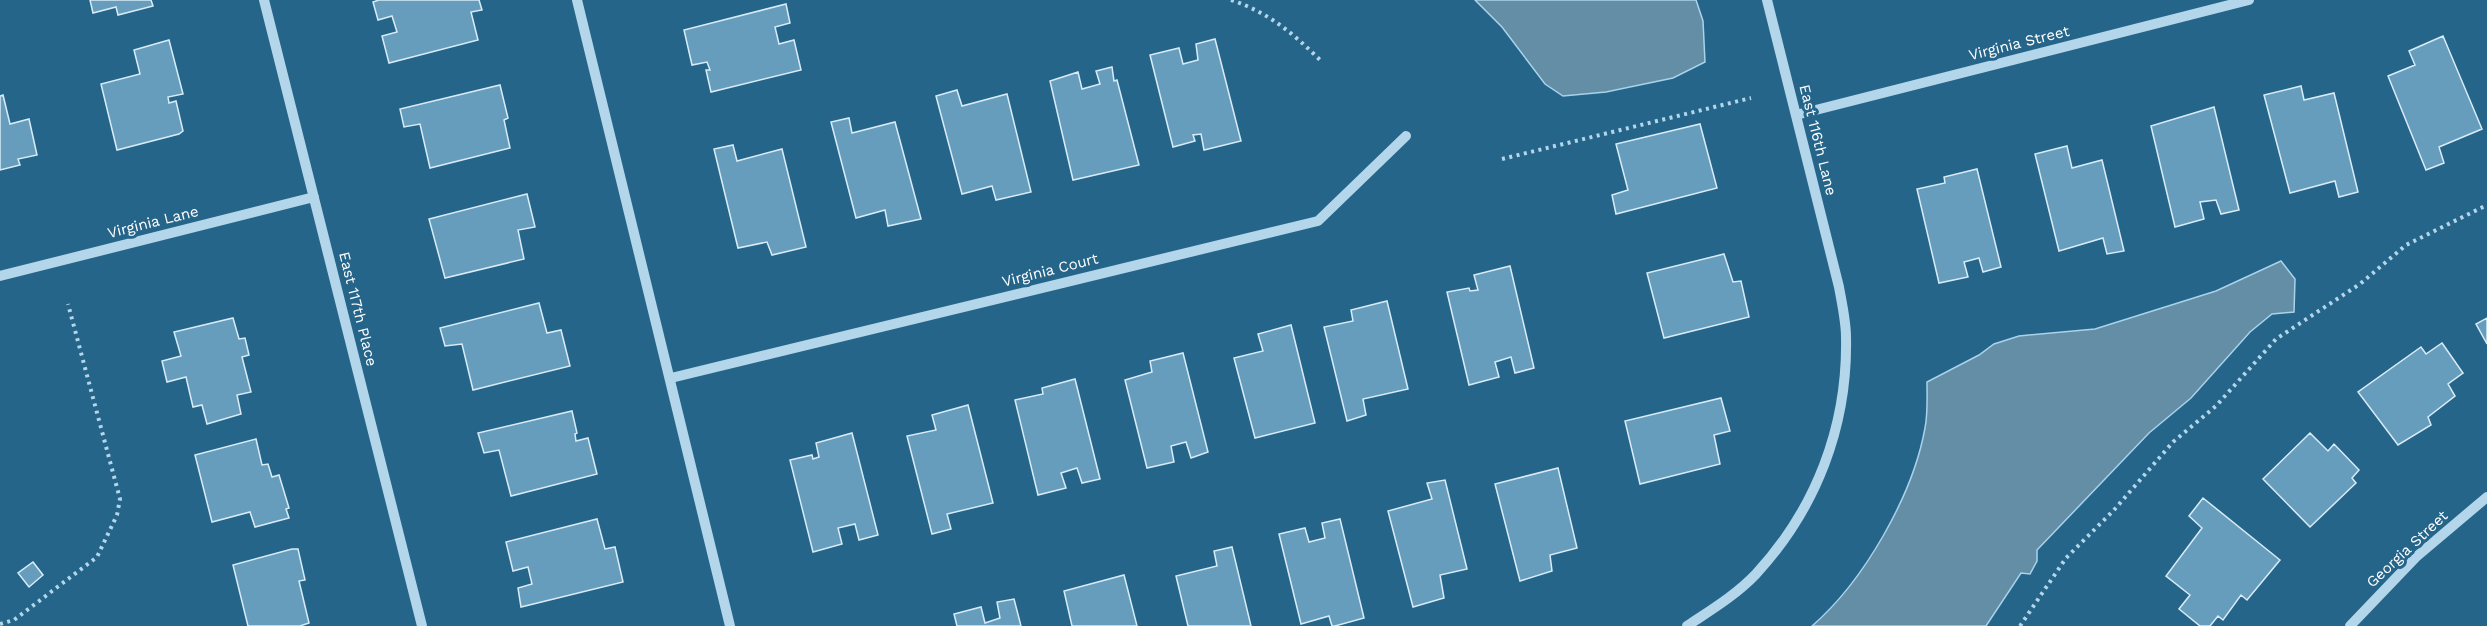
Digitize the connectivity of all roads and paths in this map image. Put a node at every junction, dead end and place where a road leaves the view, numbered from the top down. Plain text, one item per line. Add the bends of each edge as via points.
1 (264, 0) edge
2 (577, 0) edge
3 (1231, 0) edge
4 (1767, 0) edge
5 (2249, 0) edge
6 (1322, 61) dead end
7 (1751, 98) dead end
8 (1796, 115) junction
9 (1406, 136) dead end
10 (1502, 159) dead end
11 (314, 197) junction
12 (2487, 204) edge
13 (0, 276) edge
14 (69, 304) dead end
15 (671, 378) junction
16 (2487, 496) edge
17 (0, 624) edge
18 (422, 626) edge
19 (730, 626) edge
20 (1687, 626) edge
21 (2020, 626) edge
22 (2350, 626) edge

1 - 11 street, East 117th Place
2 - 15 street
3 - 6 path via 1254,8 1294,33
4 - 8 street, East 116th Lane
5 - 8 street, Virginia Street
7 - 10 path
8 - 20 street, East 116th Lane via 1839,287 1846,335 1845,381 1837,430 1827,461 1778,548 1729,598
9 - 15 street, Virginia Court via 1318,221
11 - 13 street, Virginia Lane
11 - 18 street, East 117th Place
12 - 21 path via 2406,245 2360,284 2276,339 2216,406 2173,442 2066,558
14 - 17 path via 120,499 117,515 97,557 14,620
15 - 19 street
16 - 22 street, Georgia Street via 2416,557

